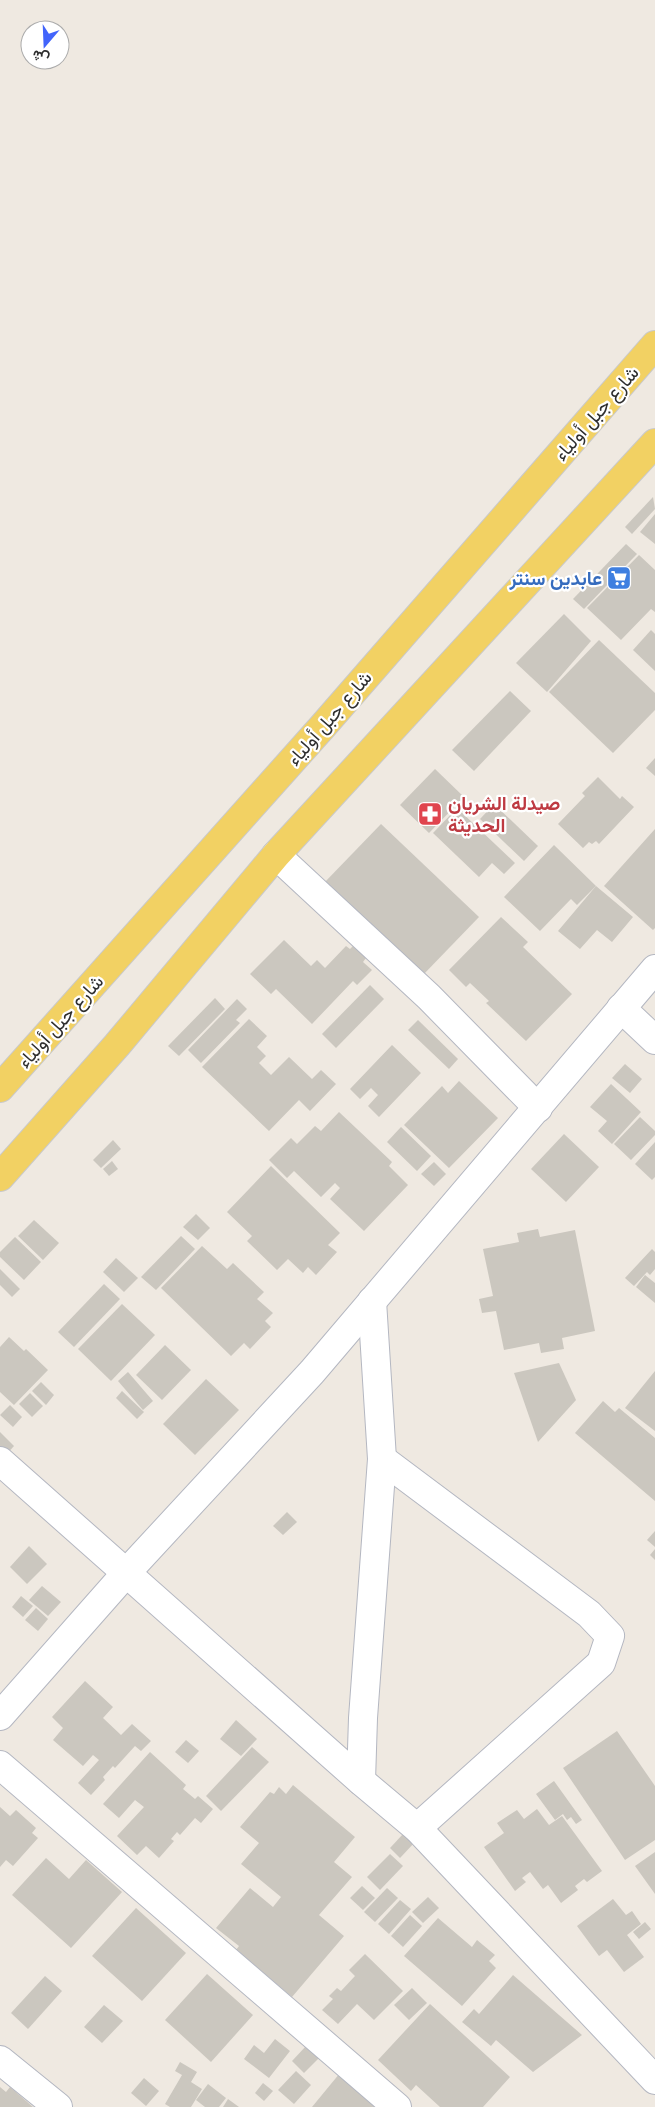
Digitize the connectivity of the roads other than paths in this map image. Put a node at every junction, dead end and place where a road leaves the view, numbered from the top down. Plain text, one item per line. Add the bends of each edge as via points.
1 (655, 345) edge
2 (655, 443) edge
3 (276, 855) junction
4 (655, 969) edge
5 (621, 1008) junction
6 (655, 1040) edge
7 (0, 1088) edge
8 (538, 1108) junction
9 (0, 1177) edge
10 (372, 1301) junction
11 (382, 1459) junction
12 (0, 1461) edge
13 (126, 1572) junction
14 (0, 1716) edge
15 (0, 1765) edge
16 (361, 1781) junction
17 (417, 1828) junction
18 (0, 2060) edge
19 (655, 2080) edge
20 (58, 2107) edge
21 (397, 2107) edge

1 - 7 main road, شارع جبل أولياء via 323,726
2 - 3 main road
3 - 8 street via 429,998
3 - 9 main road via 117,1045
4 - 5 street
5 - 6 street
5 - 8 street
8 - 10 street
10 - 11 street
10 - 13 street via 312,1372
11 - 16 street
11 - 17 street via 589,1614 610,1636 601,1663
12 - 13 street
13 - 14 street
13 - 16 street
15 - 21 street
16 - 17 street
17 - 19 street
18 - 20 street

